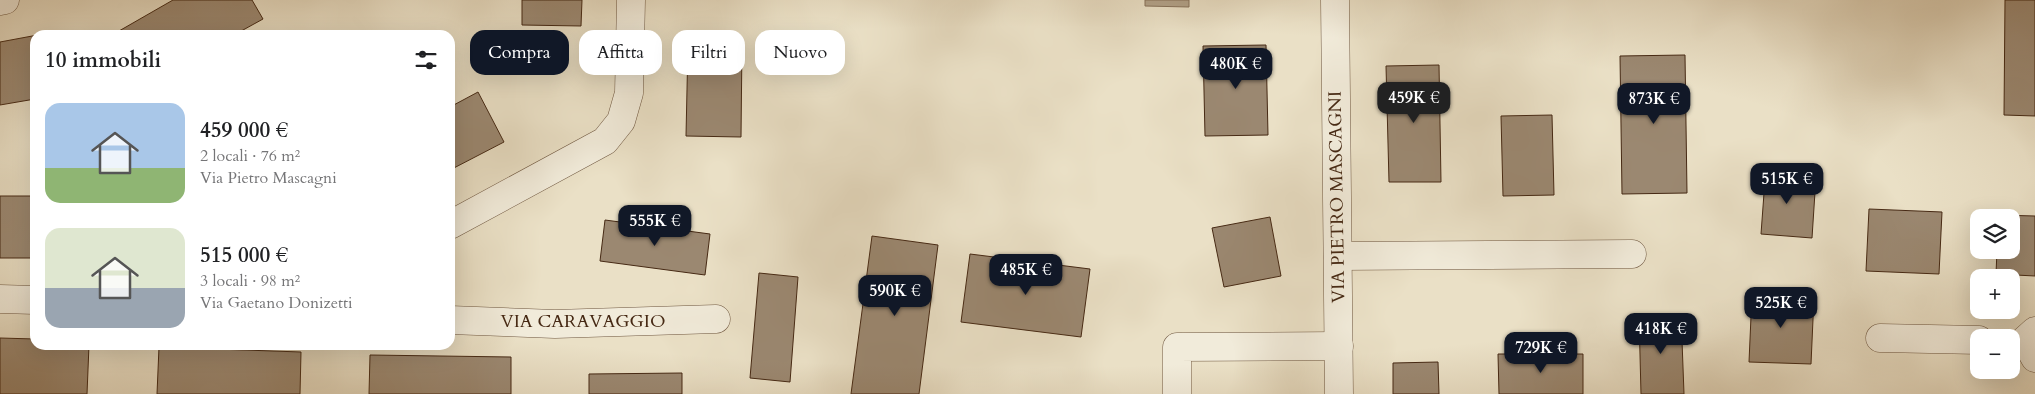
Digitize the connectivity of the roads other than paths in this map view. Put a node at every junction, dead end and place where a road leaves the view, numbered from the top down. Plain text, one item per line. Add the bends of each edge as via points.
1 (5, 0) edge
2 (631, 0) edge
3 (1335, 0) edge
4 (0, 1) edge
5 (455, 222) edge
6 (1632, 254) dead end
7 (1338, 256) junction
8 (0, 299) edge
9 (30, 300) edge
10 (716, 318) dead end
11 (455, 320) edge
12 (1880, 338) dead end
13 (1970, 340) edge
14 (1339, 346) junction
15 (1177, 394) edge
16 (1339, 394) edge

1 - 4 street
2 - 5 street via 629,93 621,122 605,141
3 - 7 street, VIA PIETRO MASCAGNI
6 - 7 street
7 - 14 street, VIA PIETRO MASCAGNI
8 - 9 street
10 - 11 street, VIA CARAVAGGIO via 556,324
12 - 13 street
14 - 15 street via 1177,347
14 - 16 street, VIA PIETRO MASCAGNI

